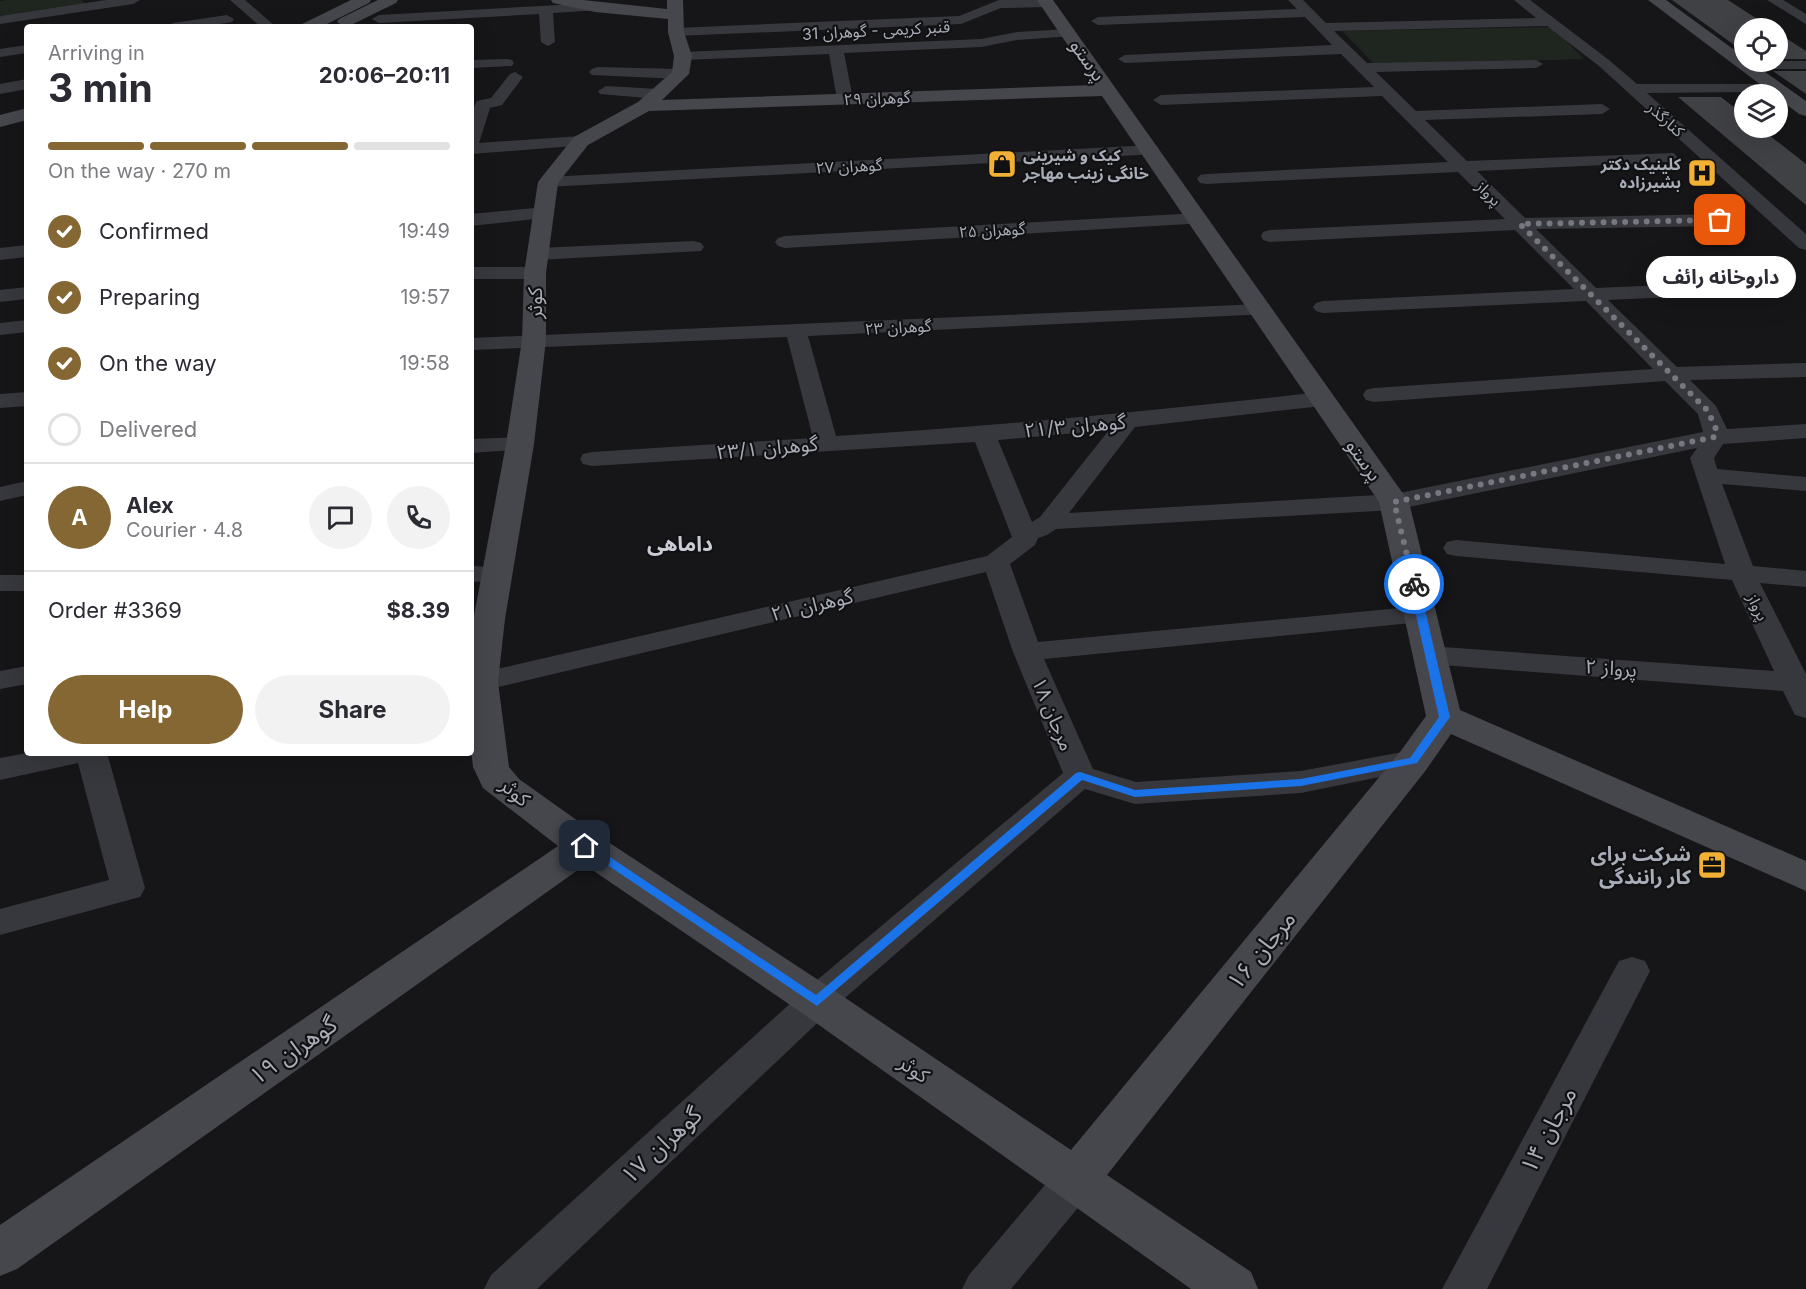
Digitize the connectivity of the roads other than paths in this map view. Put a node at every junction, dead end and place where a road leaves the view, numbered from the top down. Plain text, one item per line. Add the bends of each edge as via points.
1 (133, 0) edge
2 (237, 0) edge
3 (363, 0) edge
4 (390, 0) edge
5 (1521, 0) edge
6 (1636, 0) edge
7 (1656, 0) edge
8 (1774, 0) edge
9 (1046, 1) edge
10 (552, 4) edge
11 (589, 7) junction
12 (1309, 13) edge
13 (675, 16) edge
14 (227, 19) dead end
15 (380, 19) dead end
16 (0, 20) edge
17 (1806, 20) edge
18 (456, 21) edge
19 (1098, 21) dead end
20 (1552, 22) junction
21 (591, 23) dead end
22 (193, 24) edge
23 (265, 24) edge
24 (314, 24) edge
25 (341, 24) edge
26 (1069, 33) junction
27 (548, 42) dead end
28 (24, 49) edge
29 (1345, 49) junction
30 (836, 50) junction
31 (0, 53) edge
32 (683, 56) junction
33 (1125, 59) dead end
34 (474, 64) edge
35 (1536, 64) dead end
36 (1788, 65) edge
37 (1806, 65) edge
38 (1364, 68) junction
39 (597, 72) dead end
40 (680, 74) junction
41 (1747, 84) edge
42 (24, 85) edge
43 (0, 89) edge
44 (1633, 89) junction
45 (1109, 90) junction
46 (606, 91) dead end
47 (1386, 91) junction
48 (1734, 91) edge
49 (845, 99) junction
50 (651, 100) junction
51 (1161, 100) dead end
52 (477, 104) edge
53 (1602, 109) dead end
54 (1806, 110) edge
55 (1788, 114) edge
56 (24, 115) edge
57 (1411, 116) junction
58 (0, 121) edge
59 (474, 124) edge
60 (24, 128) edge
61 (1806, 128) edge
62 (0, 134) edge
63 (581, 141) junction
64 (474, 149) edge
65 (1150, 150) junction
66 (1668, 157) dead end
67 (1462, 166) junction
68 (1206, 179) dead end
69 (547, 197) junction
70 (474, 219) edge
71 (1198, 219) junction
72 (1720, 220) dead end
73 (1520, 224) junction
74 (1270, 237) dead end
75 (785, 242) dead end
76 (1806, 244) edge
77 (694, 247) dead end
78 (24, 251) edge
79 (0, 254) edge
80 (537, 263) junction
81 (474, 273) edge
82 (1778, 286) dead end
83 (24, 293) edge
84 (1592, 296) junction
85 (0, 297) edge
86 (1323, 307) dead end
87 (1261, 310) junction
88 (24, 326) edge
89 (0, 329) edge
90 (796, 332) junction
91 (534, 340) junction
92 (474, 344) edge
93 (1806, 370) edge
94 (1671, 374) junction
95 (1374, 394) dead end
96 (24, 399) edge
97 (1322, 399) junction
98 (0, 400) edge
99 (1128, 421) junction
100 (1806, 431) edge
101 (984, 434) junction
102 (1715, 437) junction
103 (520, 444) junction
104 (827, 445) junction
105 (474, 446) edge
106 (592, 459) dead end
107 (1706, 475) junction
108 (1806, 484) edge
109 (1394, 502) junction
110 (1049, 522) junction
111 (1026, 539) junction
112 (1456, 548) dead end
113 (996, 562) junction
114 (1742, 573) junction
115 (485, 574) edge
116 (1806, 579) edge
117 (0, 583) edge
118 (24, 583) edge
119 (1422, 614) junction
120 (480, 620) edge
121 (1027, 652) junction
122 (1429, 655) junction
123 (24, 676) edge
124 (0, 680) edge
125 (481, 682) junction
126 (1802, 691) edge
127 (1444, 717) junction
128 (56, 756) edge
129 (92, 756) edge
130 (1413, 761) junction
131 (0, 769) edge
132 (1080, 776) junction
133 (585, 846) junction
134 (1806, 877) edge
135 (0, 922) edge
136 (1632, 971) dead end
137 (817, 1001) junction
138 (1075, 1180) junction
139 (9, 1243) edge
140 (506, 1289) edge
141 (984, 1289) edge
142 (1233, 1289) edge
143 (1464, 1289) edge

1 - 16 street
2 - 23 street
3 - 24 street
4 - 25 street
5 - 20 street, کنارگذر
6 - 41 street
7 - 54 street
8 - 17 street
9 - 13 street via 999,4 961,20
9 - 26 street, پرستو
10 - 11 street
10 - 18 street
10 - 27 street
11 - 13 street
11 - 21 street
12 - 19 street
12 - 20 street
12 - 29 street, پرواز
13 - 32 street
14 - 22 street
15 - 18 street
20 - 44 street, کنارگذر
26 - 30 street, قنبر کریمی - گوهران 31 via 981,43
26 - 45 street, پرستو
28 - 31 street
29 - 33 street
29 - 38 street, پرواز
30 - 32 street, قنبر کریمی - گوهران 31
30 - 49 street
32 - 40 street
34 - 52 street via 511,70 496,102
35 - 38 street
36 - 37 street
38 - 47 street, پرواز
39 - 40 street
40 - 50 street, کوثر
42 - 43 street
44 - 48 street
44 - 76 street, کنارگذر
45 - 49 street, گوهران ۲۹
45 - 65 street, پرستو
46 - 50 street
47 - 51 street
47 - 57 street, پرواز
49 - 50 street, گوهران ۲۹
50 - 63 street, کوثر
52 - 59 street
53 - 57 street
55 - 61 street
56 - 58 street
57 - 67 street, پرواز
60 - 62 street
63 - 64 street
63 - 69 street, کوثر
65 - 69 street, گوهران ۲۷
65 - 71 street, پرستو
66 - 67 street
67 - 68 street
67 - 73 street, پرواز
69 - 70 street, گوهران ۲۷
69 - 80 street, کوثر
71 - 75 street, گوهران ۲۵
71 - 87 street, پرستو
72 - 73 street
73 - 74 street
73 - 84 street, پرواز
77 - 80 street
78 - 79 street
80 - 81 street
80 - 91 street, کوثر
82 - 84 street
83 - 85 street
84 - 86 street
84 - 94 street, پرواز
87 - 90 street, گوهران ۲۳
87 - 97 street, پرستو
88 - 89 street
90 - 91 street, گوهران ۲۳
90 - 104 street, گوهران ۲۳/۱
91 - 92 street, گوهران ۲۳
91 - 103 street, کوثر
93 - 94 street
94 - 95 street
94 - 102 street, پرواز via 1708,411 1716,429
96 - 98 street
97 - 99 street, گوهران ۲۱/۳
97 - 109 street, پرستو
99 - 101 street, گوهران ۲۱/۳
99 - 110 street, گوهران ۲۱
100 - 102 street
101 - 104 street, گوهران ۲۱/۳
101 - 111 street
102 - 107 street, پرواز via 1702,459
102 - 109 street
103 - 105 street
103 - 115 street, کوثر
104 - 106 street, گوهران ۲۳/۱
107 - 108 street
107 - 114 street, پرواز
109 - 110 street
109 - 119 street, پرستو
110 - 111 street, گوهران ۲۱
111 - 113 street, گوهران ۲۱
112 - 114 street
113 - 121 street, مرجان ۱۸
113 - 125 street, گوهران ۲۱
114 - 116 street
114 - 126 street, پرواز
115 - 120 street, کوثر
117 - 118 street
119 - 121 street
119 - 122 street, پرستو
120 - 125 street, کوثر
121 - 132 street, مرجان ۱۸
122 - 126 street, پرواز ۲
122 - 127 street, پرستو
123 - 124 street
125 - 133 street, کوثر via 491,767 496,778
127 - 130 street, مرجان ۱۶
127 - 134 street
128 - 131 street
129 - 135 street via 128,888
130 - 132 street via 1301,782 1135,793
130 - 138 street, مرجان ۱۶
132 - 137 street, مرجان ۱۸
133 - 137 street, کوثر
133 - 139 street, گوهران ۱۹
136 - 143 street, مرجان ۱۴
137 - 138 street, کوثر
137 - 140 street, گوهران ۱۷
138 - 141 street
138 - 142 street, کوثر

